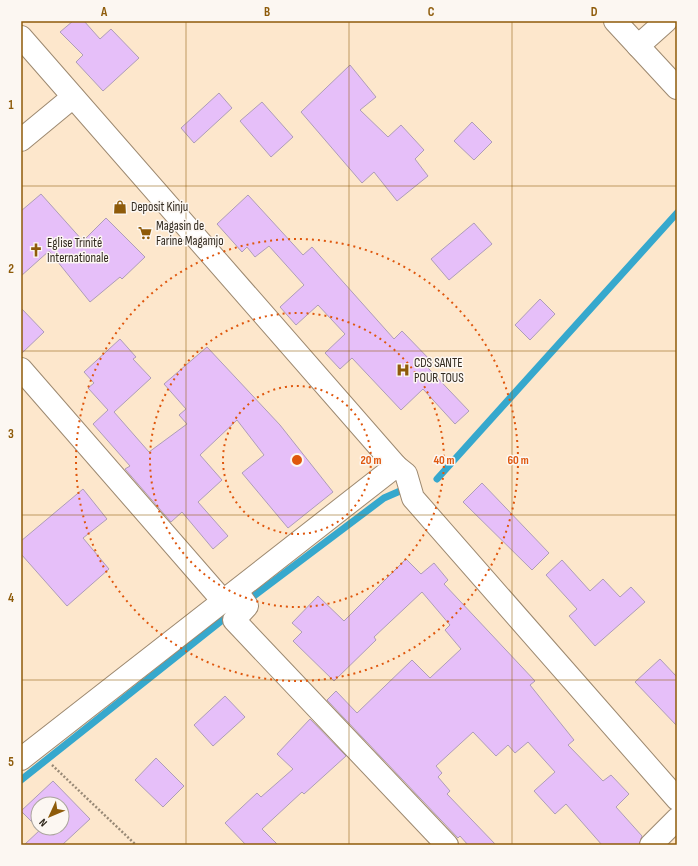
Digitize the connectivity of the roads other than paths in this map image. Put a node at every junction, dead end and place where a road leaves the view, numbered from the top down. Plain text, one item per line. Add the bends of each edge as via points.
1 (615, 21) edge
2 (666, 21) edge
3 (21, 37) edge
4 (638, 46) junction
5 (677, 88) edge
6 (73, 97) junction
7 (21, 140) edge
8 (21, 369) edge
9 (396, 466) junction
10 (236, 600) junction
11 (25, 749) edge
12 (677, 799) edge
13 (677, 820) edge
14 (448, 845) edge
15 (651, 845) edge

1 - 4 street
2 - 4 street
3 - 6 street
4 - 5 street
6 - 7 street
6 - 9 street
8 - 10 street
9 - 10 street
9 - 12 street via 406,474 413,498
10 - 11 street
10 - 14 street via 234,620
13 - 15 street

